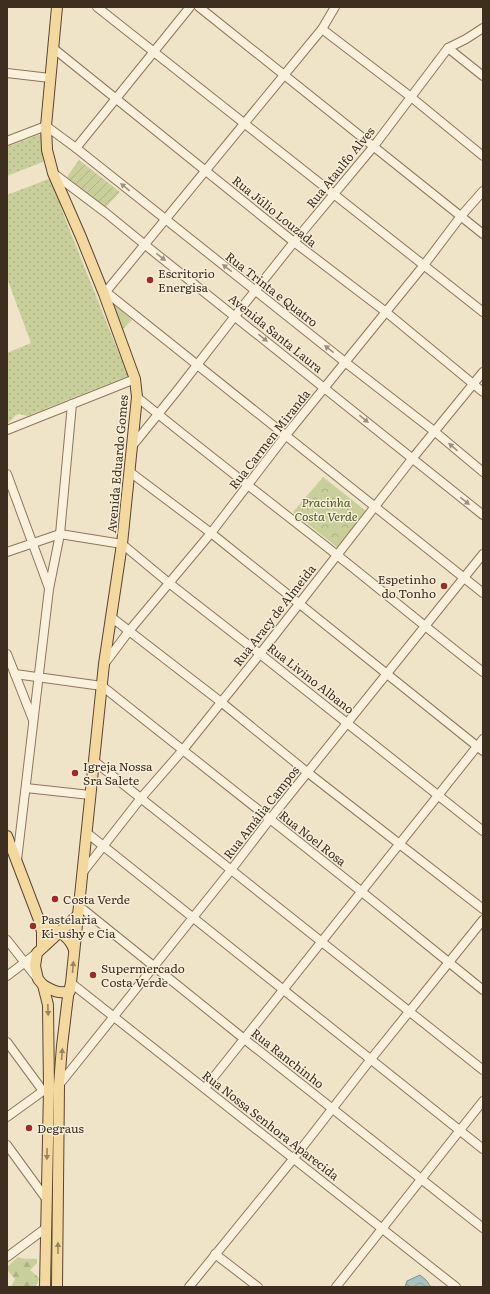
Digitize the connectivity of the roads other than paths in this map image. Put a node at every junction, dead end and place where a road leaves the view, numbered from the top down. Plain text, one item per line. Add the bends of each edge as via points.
1 (57, 7) edge
2 (97, 7) edge
3 (190, 7) edge
4 (199, 7) edge
5 (335, 7) edge
6 (483, 28) edge
7 (322, 29) junction
8 (53, 48) junction
9 (448, 48) junction
10 (154, 52) junction
11 (7, 74) edge
12 (284, 75) junction
13 (483, 76) edge
14 (50, 78) junction
15 (411, 97) junction
16 (116, 98) junction
17 (245, 123) junction
18 (46, 126) junction
19 (8, 138) edge
20 (374, 146) junction
21 (76, 148) junction
22 (483, 156) edge
23 (205, 170) junction
24 (53, 173) junction
25 (483, 191) edge
26 (334, 193) junction
27 (461, 216) junction
28 (165, 219) junction
29 (483, 234) edge
30 (294, 242) junction
31 (144, 244) junction
32 (424, 265) junction
33 (255, 290) junction
34 (105, 293) junction
35 (386, 312) junction
36 (483, 312) edge
37 (235, 316) junction
38 (345, 362) junction
39 (197, 364) junction
40 (483, 372) edge
41 (135, 379) junction
42 (473, 384) junction
43 (324, 387) junction
44 (483, 392) edge
45 (137, 397) junction
46 (72, 404) junction
47 (158, 414) junction
48 (7, 430) edge
49 (434, 431) junction
50 (286, 435) junction
51 (133, 445) junction
52 (412, 459) junction
53 (130, 472) junction
54 (483, 472) edge
55 (7, 474) edge
56 (248, 486) junction
57 (375, 506) junction
58 (483, 515) edge
59 (211, 533) junction
60 (60, 534) junction
61 (32, 543) junction
62 (122, 544) junction
63 (7, 552) edge
64 (483, 554) edge
65 (337, 555) junction
66 (464, 578) junction
67 (169, 583) junction
68 (49, 589) junction
69 (483, 593) edge
70 (299, 604) junction
71 (111, 616) junction
72 (424, 626) junction
73 (129, 631) junction
74 (7, 654) edge
75 (260, 654) junction
76 (104, 664) junction
77 (483, 672) edge
78 (14, 674) junction
79 (386, 675) junction
80 (39, 677) junction
81 (102, 686) junction
82 (221, 702) junction
83 (34, 722) junction
84 (347, 723) junction
85 (483, 739) edge
86 (480, 749) edge
87 (182, 751) junction
88 (94, 761) junction
89 (307, 772) junction
90 (26, 788) junction
91 (90, 795) junction
92 (438, 796) junction
93 (141, 798) junction
94 (270, 819) junction
95 (483, 831) edge
96 (87, 833) junction
97 (7, 836) edge
98 (400, 844) junction
99 (103, 846) junction
100 (17, 860) junction
101 (231, 870) junction
102 (83, 872) junction
103 (362, 892) junction
104 (483, 909) edge
105 (78, 911) junction
106 (193, 918) junction
107 (39, 920) junction
108 (483, 920) edge
109 (59, 933) junction
110 (7, 940) edge
111 (321, 941) junction
112 (40, 950) junction
113 (74, 952) junction
114 (25, 962) junction
115 (450, 962) junction
116 (154, 967) junction
117 (7, 976) edge
118 (41, 982) junction
119 (71, 987) junction
120 (282, 989) junction
121 (483, 990) edge
122 (410, 1012) junction
123 (115, 1017) junction
124 (243, 1038) junction
125 (7, 1042) edge
126 (371, 1059) junction
127 (483, 1070) edge
128 (59, 1086) junction
129 (205, 1088) junction
130 (46, 1090) junction
131 (483, 1101) edge
132 (332, 1108) junction
133 (7, 1117) edge
134 (459, 1130) junction
135 (7, 1144) edge
136 (483, 1149) edge
137 (294, 1158) junction
138 (421, 1178) junction
139 (47, 1200) junction
140 (46, 1228) junction
141 (483, 1228) edge
142 (382, 1229) junction
143 (8, 1253) edge
144 (215, 1254) junction
145 (58, 1286) edge
146 (45, 1287) edge
147 (189, 1287) edge
148 (258, 1287) edge
149 (336, 1287) edge
150 (456, 1287) edge

1 - 8 main road, Avenida Eduardo Gomes
2 - 10 street
3 - 10 street
4 - 12 street
5 - 7 street
6 - 9 street, Rua Ataulfo Alves
7 - 12 street
7 - 15 street
8 - 14 main road, Avenida Eduardo Gomes
8 - 16 street, Rua Júlio Louzada
9 - 13 street
9 - 15 street, Rua Ataulfo Alves
10 - 16 street
10 - 17 street
11 - 14 street
12 - 17 street
12 - 20 street
14 - 18 main road, Avenida Eduardo Gomes
15 - 20 street, Rua Ataulfo Alves
15 - 22 street
16 - 21 street
16 - 23 street, Rua Júlio Louzada
17 - 23 street
17 - 26 street
18 - 19 street
18 - 21 street, Rua Trinta e Quatro
18 - 24 main road, Avenida Eduardo Gomes via 47,150
20 - 26 street, Rua Ataulfo Alves
20 - 27 street
28 -> 21 street, Rua Trinta e Quatro
23 - 28 street
23 - 30 street, Rua Júlio Louzada
24 - 31 street, Avenida Santa Laura
24 - 34 main road, Avenida Eduardo Gomes
25 - 27 street, Rua Carmen Miranda
26 - 30 street, Rua Ataulfo Alves
26 - 32 street
27 - 29 street
27 - 32 street, Rua Carmen Miranda
28 - 31 street
33 -> 28 street, Rua Trinta e Quatro
30 - 33 street, Rua Ataulfo Alves
30 - 35 street, Rua Júlio Louzada
31 - 34 street
31 -> 37 street, Avenida Santa Laura
32 - 35 street, Rua Carmen Miranda
32 - 36 street
33 - 37 street, Rua Ataulfo Alves
38 -> 33 street, Rua Trinta e Quatro
34 - 39 street
34 - 41 main road, Avenida Eduardo Gomes
35 - 38 street, Rua Carmen Miranda
35 - 42 street, Rua Júlio Louzada
37 - 39 street, Rua Ataulfo Alves
37 -> 43 street, Avenida Santa Laura
38 - 43 street, Rua Carmen Miranda
38 - 49 street, Rua Trinta e Quatro
39 - 47 street, Rua Ataulfo Alves
39 - 50 street
40 - 42 street, Rua Aracy de Almeida
41 - 45 main road, Avenida Eduardo Gomes
41 - 46 street
42 - 44 street, Rua Júlio Louzada
42 - 49 street, Rua Aracy de Almeida
43 - 50 street, Rua Carmen Miranda
43 -> 52 street, Avenida Santa Laura
45 - 47 street
45 - 51 main road, Avenida Eduardo Gomes
46 - 48 street
46 - 60 street
47 - 51 street, Rua Ataulfo Alves
47 - 56 street
49 - 52 street, Rua Aracy de Almeida
54 -> 49 street, Rua Trinta e Quatro
50 - 56 street, Rua Carmen Miranda
50 - 57 street
51 - 53 main road, Avenida Eduardo Gomes
52 - 57 street, Rua Aracy de Almeida
52 -> 58 street, Avenida Santa Laura
53 - 59 street
53 - 62 main road, Avenida Eduardo Gomes
55 - 61 street
56 - 59 street, Rua Carmen Miranda
56 - 65 street
57 - 65 street, Rua Aracy de Almeida
57 - 66 street
59 - 67 street, Rua Carmen Miranda
59 - 70 street
60 - 61 street
60 - 62 street
60 - 68 street
61 - 63 street
61 - 68 street
62 - 67 street, Rua Livino Albano
62 - 71 main road, Avenida Eduardo Gomes
64 - 66 street, Rua Amália Campos
65 - 70 street, Rua Aracy de Almeida
65 - 72 street
66 - 69 street
66 - 72 street, Rua Amália Campos
67 - 73 street, Rua Carmen Miranda
67 - 75 street, Rua Livino Albano
68 - 80 street
70 - 75 street, Rua Aracy de Almeida
70 - 79 street
71 - 73 street
71 - 76 main road, Avenida Eduardo Gomes
72 - 77 street
72 - 79 street, Rua Amália Campos
73 - 76 street, Rua Carmen Miranda
73 - 82 street
74 - 78 street
75 - 82 street, Rua Aracy de Almeida
75 - 84 street, Rua Livino Albano
76 - 81 main road, Avenida Eduardo Gomes
78 - 80 street
78 - 83 street
79 - 84 street, Rua Amália Campos
79 - 86 street
80 - 81 street
80 - 83 street
81 - 87 street, Rua Noel Rosa
81 - 88 main road, Avenida Eduardo Gomes
82 - 87 street, Rua Aracy de Almeida
82 - 89 street
83 - 90 street
84 - 89 street, Rua Amália Campos
84 - 92 street, Rua Livino Albano
85 - 86 street
86 - 92 street
87 - 93 street, Rua Aracy de Almeida
87 - 94 street, Rua Noel Rosa
88 - 91 main road, Avenida Eduardo Gomes
88 - 93 street
89 - 94 street, Rua Amália Campos
89 - 98 street
90 - 91 street
90 - 100 street
91 - 96 main road, Avenida Eduardo Gomes
92 - 95 street, Rua Livino Albano
92 - 98 street
93 - 99 street, Rua Aracy de Almeida
93 - 101 street
94 - 101 street, Rua Amália Campos
94 - 103 street, Rua Noel Rosa
96 - 99 street
96 - 102 main road, Avenida Eduardo Gomes
97 - 100 main road
98 - 103 street
98 - 104 street
99 - 102 street, Rua Aracy de Almeida
99 - 106 street
100 - 107 main road
101 - 106 street, Rua Amália Campos
101 - 111 street
102 - 105 main road, Avenida Eduardo Gomes
103 - 111 street
103 - 115 street, Rua Noel Rosa
105 - 109 main road
105 - 113 main road, Avenida Eduardo Gomes
105 - 116 street, Rua Ranchinho
106 - 116 street, Rua Amália Campos
106 - 120 street
107 - 109 main road
107 - 112 main road via 42,932
108 - 115 street
109 - 112 main road
109 - 113 main road via 72,943
110 - 114 street
111 - 120 street
111 - 122 street
112 - 114 street
112 - 118 main road via 35,966
119 -> 113 main road
114 - 117 street
114 - 118 street
115 - 121 street, Rua Noel Rosa
115 - 122 street
116 - 123 street, Rua Amália Campos
116 - 124 street, Rua Ranchinho
118 - 119 main road via 55,992 62,993
118 -> 130 main road via 48,1005
119 - 123 street, Rua Nossa Senhora Aparecida via 82,991
128 -> 119 main road
120 - 124 street
120 - 126 street
122 - 126 street
122 - 127 street
123 - 128 street, Rua Amália Campos
123 - 129 street, Rua Nossa Senhora Aparecida
124 - 129 street
124 - 132 street, Rua Ranchinho
125 - 130 street
126 - 132 street
126 - 134 street
145 -> 128 main road
129 - 137 street, Rua Nossa Senhora Aparecida
130 - 133 street
130 -> 139 main road
131 - 134 street
132 - 137 street
132 - 138 street, Rua Ranchinho
134 - 136 street
134 - 138 street
135 - 139 street
137 - 142 street, Rua Nossa Senhora Aparecida
137 - 144 street
138 - 141 street, Rua Ranchinho
138 - 142 street
139 - 140 main road
140 - 143 street
140 - 146 main road
142 - 149 street
142 - 150 street, Rua Nossa Senhora Aparecida
144 - 147 street
144 - 148 street

